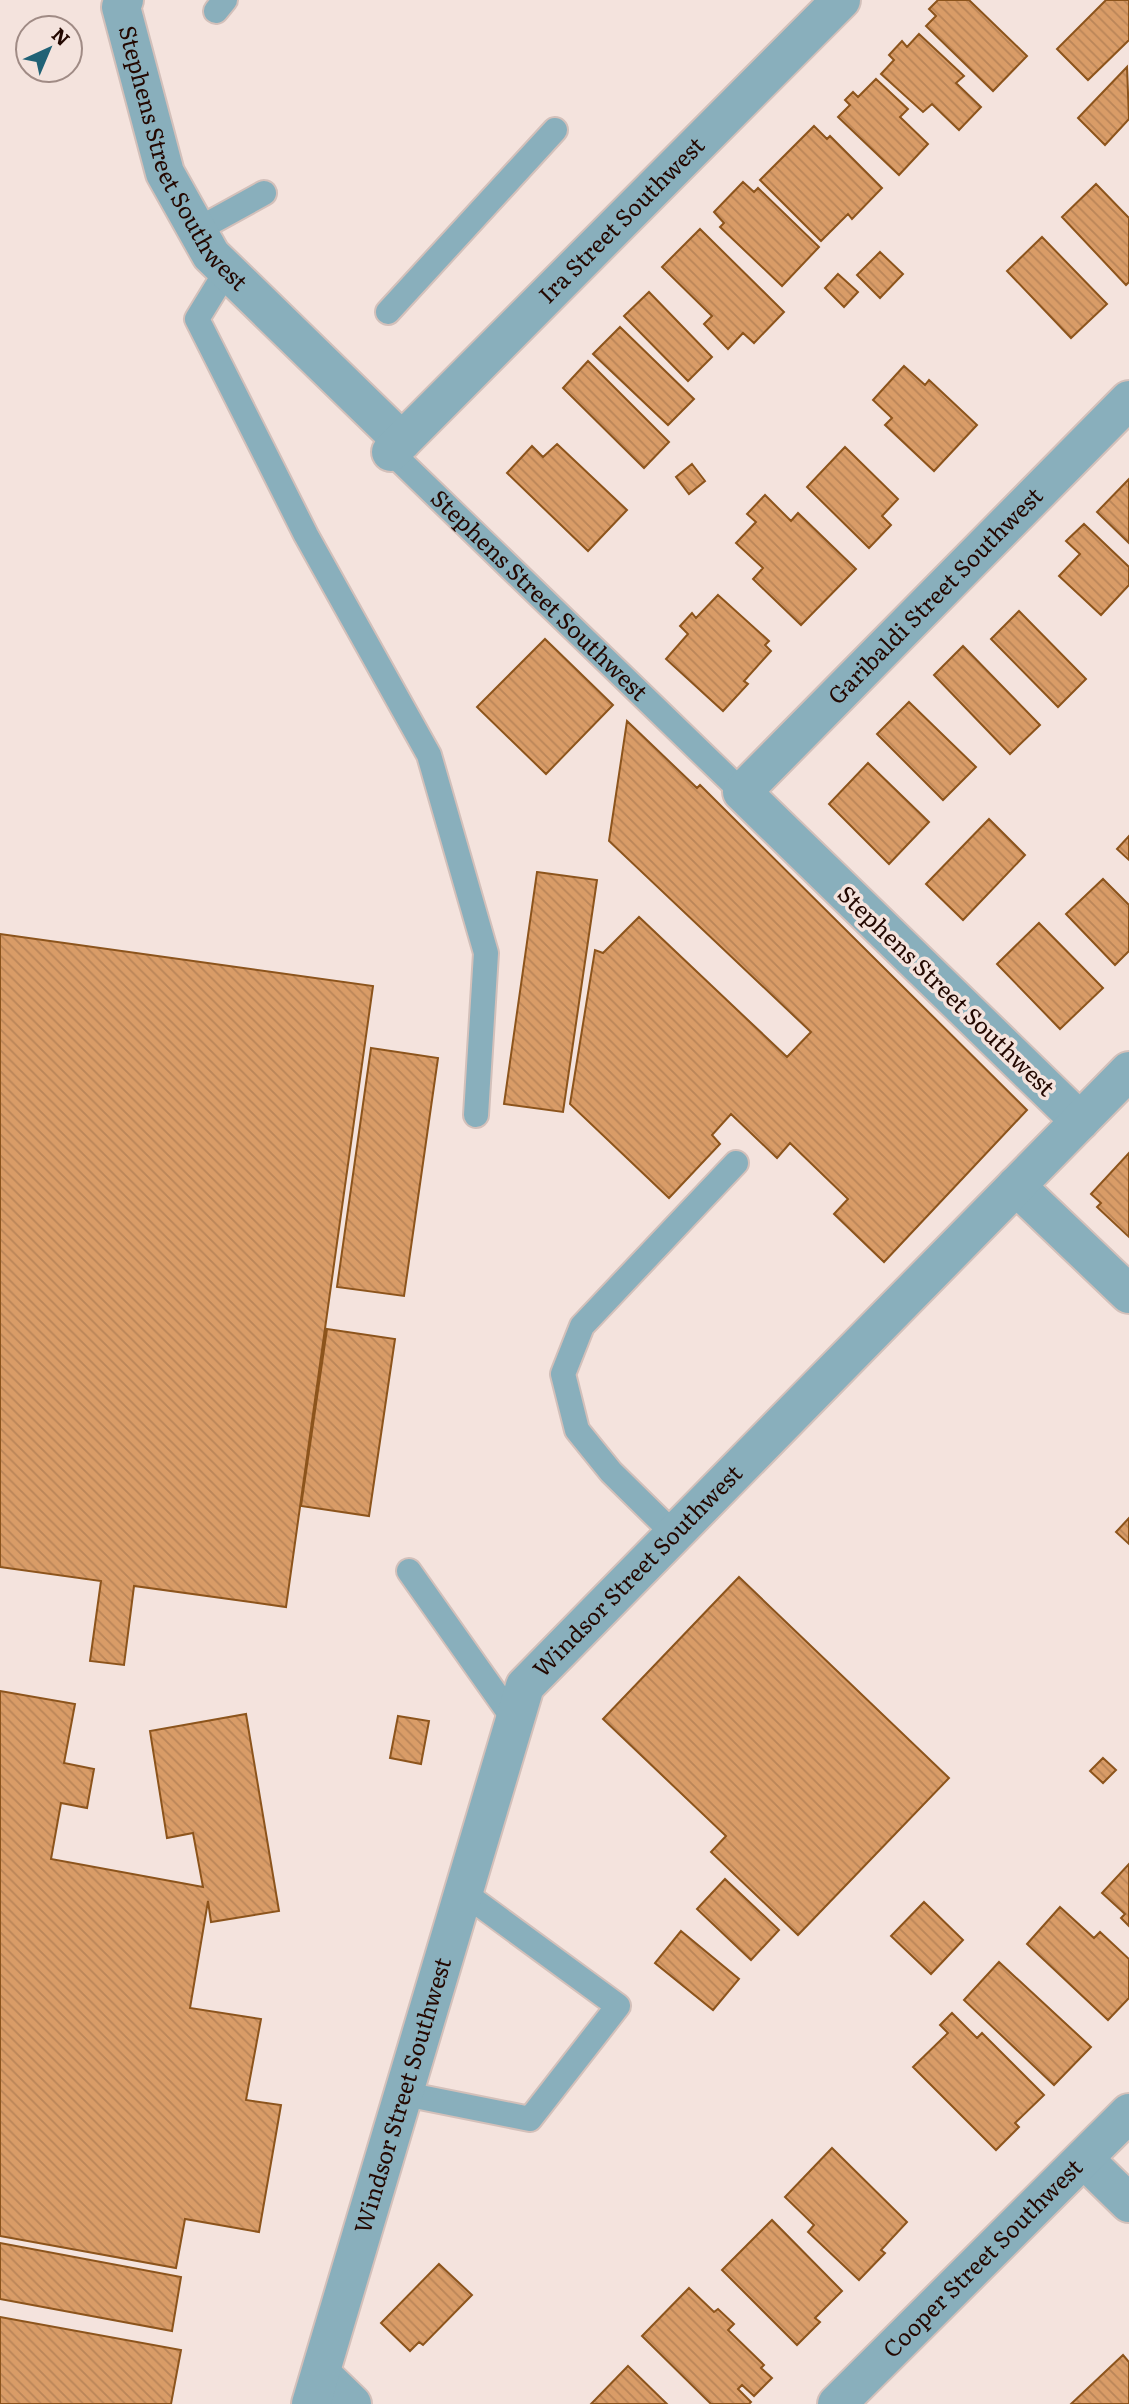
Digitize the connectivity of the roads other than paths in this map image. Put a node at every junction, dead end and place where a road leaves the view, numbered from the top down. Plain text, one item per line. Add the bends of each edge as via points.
1 (841, 0) edge
2 (122, 4) edge
3 (555, 130) dead end
4 (264, 193) dead end
5 (198, 230) junction
6 (227, 270) junction
7 (388, 312) dead end
8 (1129, 400) edge
9 (396, 446) junction
10 (742, 792) junction
11 (1129, 1071) edge
12 (476, 1115) dead end
13 (1080, 1121) junction
14 (736, 1163) dead end
15 (1016, 1186) junction
16 (1129, 1294) edge
17 (674, 1534) junction
18 (409, 1571) dead end
19 (515, 1721) junction
20 (464, 1893) junction
21 (405, 2094) junction
22 (1129, 2113) edge
23 (1083, 2159) junction
24 (1129, 2203) edge
25 (316, 2389) edge
26 (352, 2404) edge
27 (836, 2404) edge

1 - 9 street, Ira Street Southwest
2 - 5 street, Stephens Street Southwest via 165,173
3 - 7 lane
4 - 5 lane
5 - 6 street, Stephens Street Southwest via 211,255
6 - 9 street, Stephens Street Southwest
6 - 12 lane via 197,319 306,535 429,755 486,953
8 - 10 street, Garibaldi Street Southwest
9 - 10 lane, Stephens Street Southwest
10 - 13 street, Stephens Street Southwest
11 - 13 street, Windsor Street Southwest
13 - 15 street, Windsor Street Southwest
14 - 17 lane via 582,1326 563,1374 577,1430 611,1472
15 - 16 street
15 - 17 street, Windsor Street Southwest
17 - 19 street, Windsor Street Southwest via 525,1686
18 - 19 lane
19 - 20 street, Windsor Street Southwest
20 - 21 street, Windsor Street Southwest
20 - 21 lane via 618,2006 530,2119
21 - 25 street, Windsor Street Southwest
22 - 23 street, Cooper Street Southwest
23 - 24 street
23 - 27 street, Cooper Street Southwest
25 - 26 street

